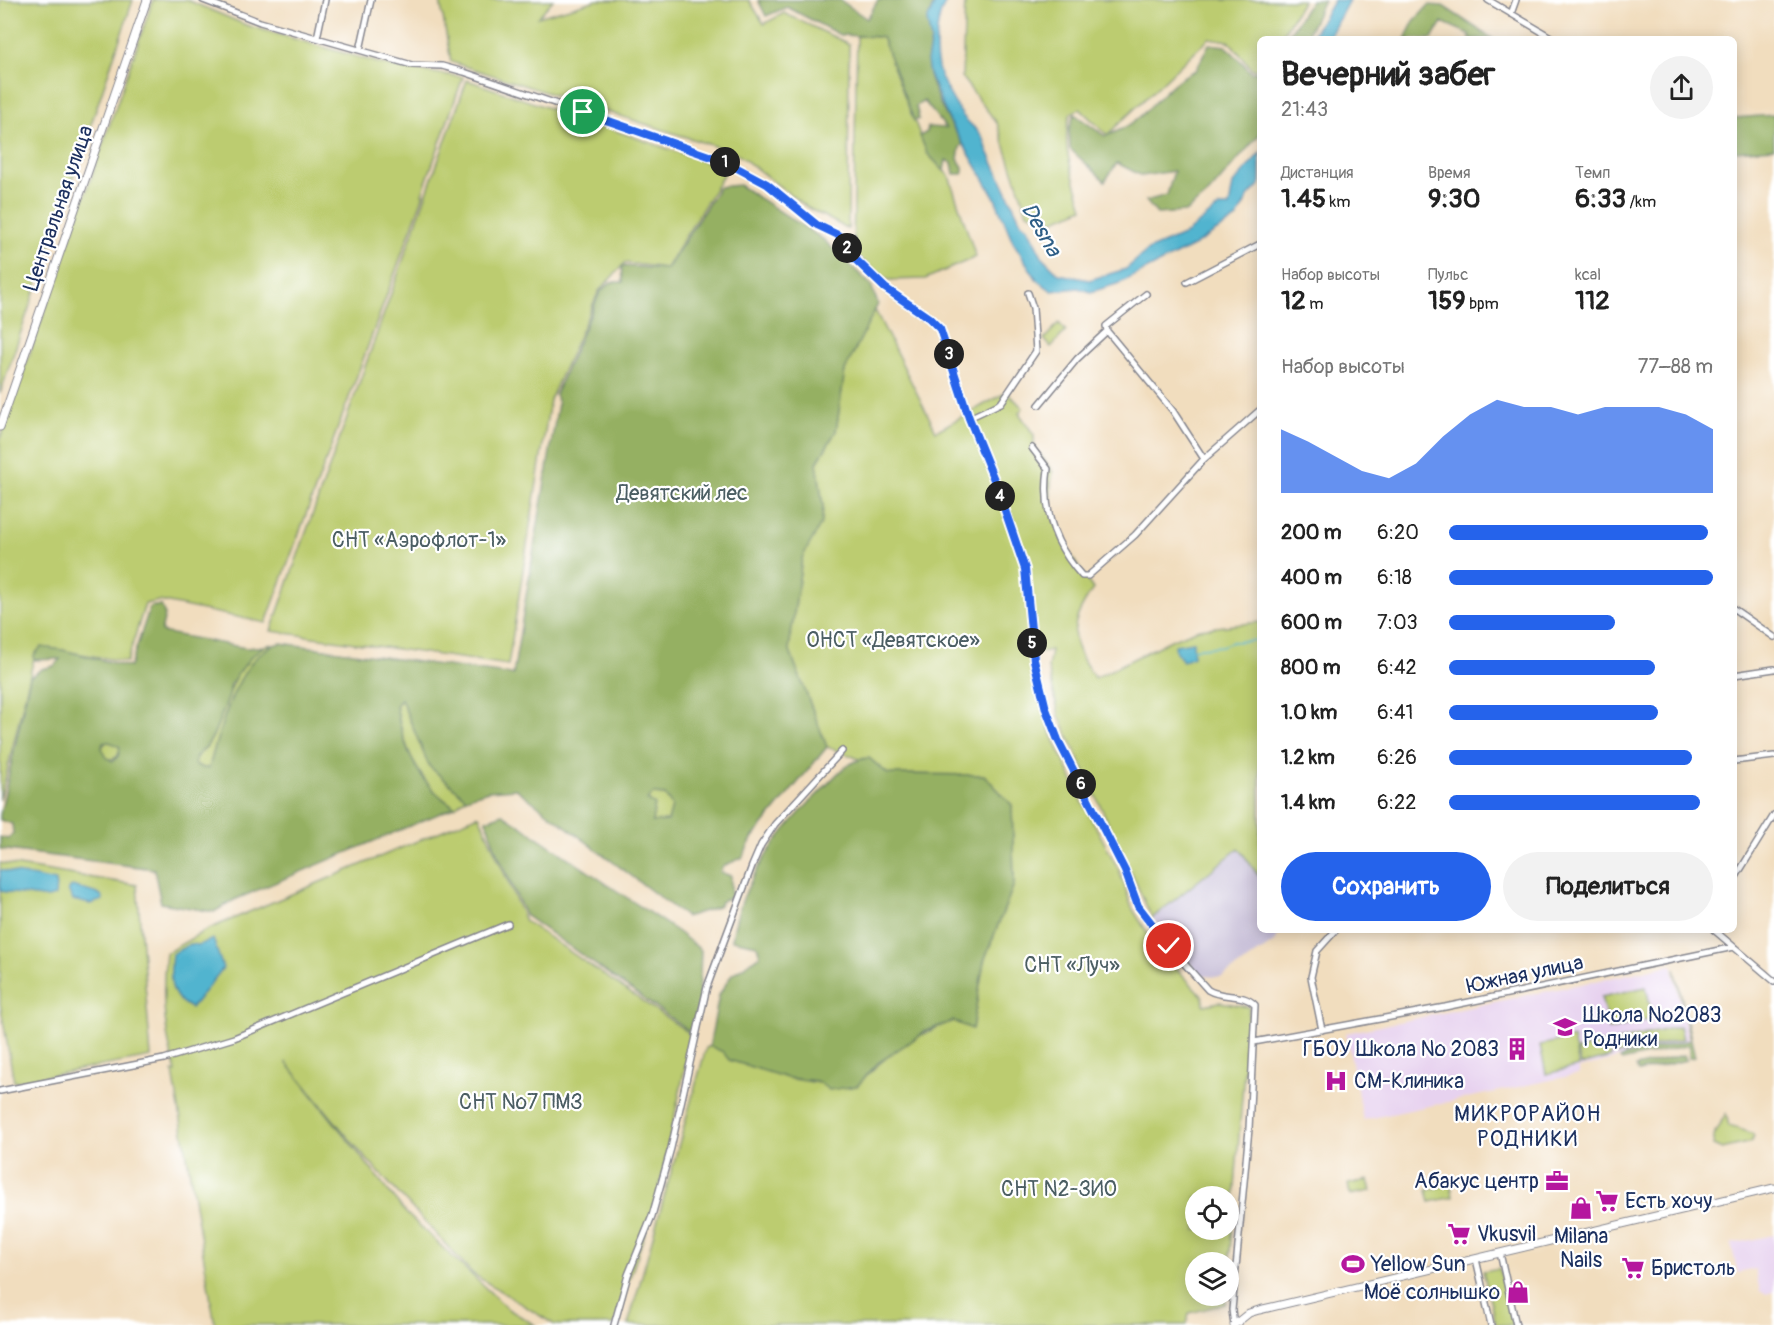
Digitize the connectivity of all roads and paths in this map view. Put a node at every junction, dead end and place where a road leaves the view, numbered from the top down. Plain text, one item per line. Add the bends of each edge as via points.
1 (147, 0) edge
2 (202, 0) edge
3 (325, 0) edge
4 (371, 0) edge
5 (1488, 0) edge
6 (1516, 0) edge
7 (1511, 14) junction
8 (1549, 36) edge
9 (317, 38) junction
10 (360, 50) junction
11 (838, 235) junction
12 (853, 237) dead end
13 (1257, 246) edge
14 (1187, 282) dead end
15 (1028, 293) dead end
16 (1146, 294) dead end
17 (1107, 331) junction
18 (1039, 405) dead end
19 (1257, 413) edge
20 (969, 418) junction
21 (0, 427) edge
22 (1032, 448) dead end
23 (1204, 459) junction
24 (1737, 611) edge
25 (1774, 637) edge
26 (1774, 669) edge
27 (1737, 675) edge
28 (842, 751) dead end
29 (1774, 756) edge
30 (1737, 761) edge
31 (1774, 815) edge
32 (1737, 875) edge
33 (508, 924) dead end
34 (1333, 933) edge
35 (1718, 933) edge
36 (1734, 947) junction
37 (1774, 981) edge
38 (1322, 1030) junction
39 (1254, 1042) junction
40 (0, 1091) edge
41 (1774, 1188) edge
42 (1500, 1253) junction
43 (1476, 1259) junction
44 (614, 1325) edge
45 (1234, 1325) edge
46 (1491, 1325) edge
47 (1516, 1325) edge

1 - 21 main road, Центральная улица
2 - 9 street
3 - 9 street
4 - 10 street
5 - 7 street
6 - 7 street
7 - 8 street
9 - 10 street
10 - 11 street via 412,65 442,66 464,72 726,162 767,184 817,225
11 - 12 street
11 - 20 street via 855,259 885,288 940,329
13 - 14 street
15 - 20 street via 1036,351 1001,403
16 - 17 street via 1106,326
17 - 18 street via 1077,358
17 - 23 street via 1173,411
19 - 23 street
20 - 39 street via 1025,569 1034,660 1058,740 1147,920 1208,990 1218,996 1245,998 1256,1005
22 - 23 street via 1048,469 1046,505 1056,536 1082,576 1088,576 1135,535
24 - 25 street
26 - 27 street
28 - 44 street via 776,824 761,845 748,877 706,987 671,1148
29 - 30 street
31 - 32 street
33 - 40 street via 234,1038 159,1060
34 - 38 street via 1317,951 1311,977
35 - 36 street
36 - 37 street
36 - 38 street, Южная улица
38 - 39 street, Южная улица
39 - 45 street
41 - 42 main road
42 - 43 main road
42 - 47 street
43 - 45 main road via 1249,1313
43 - 46 street

